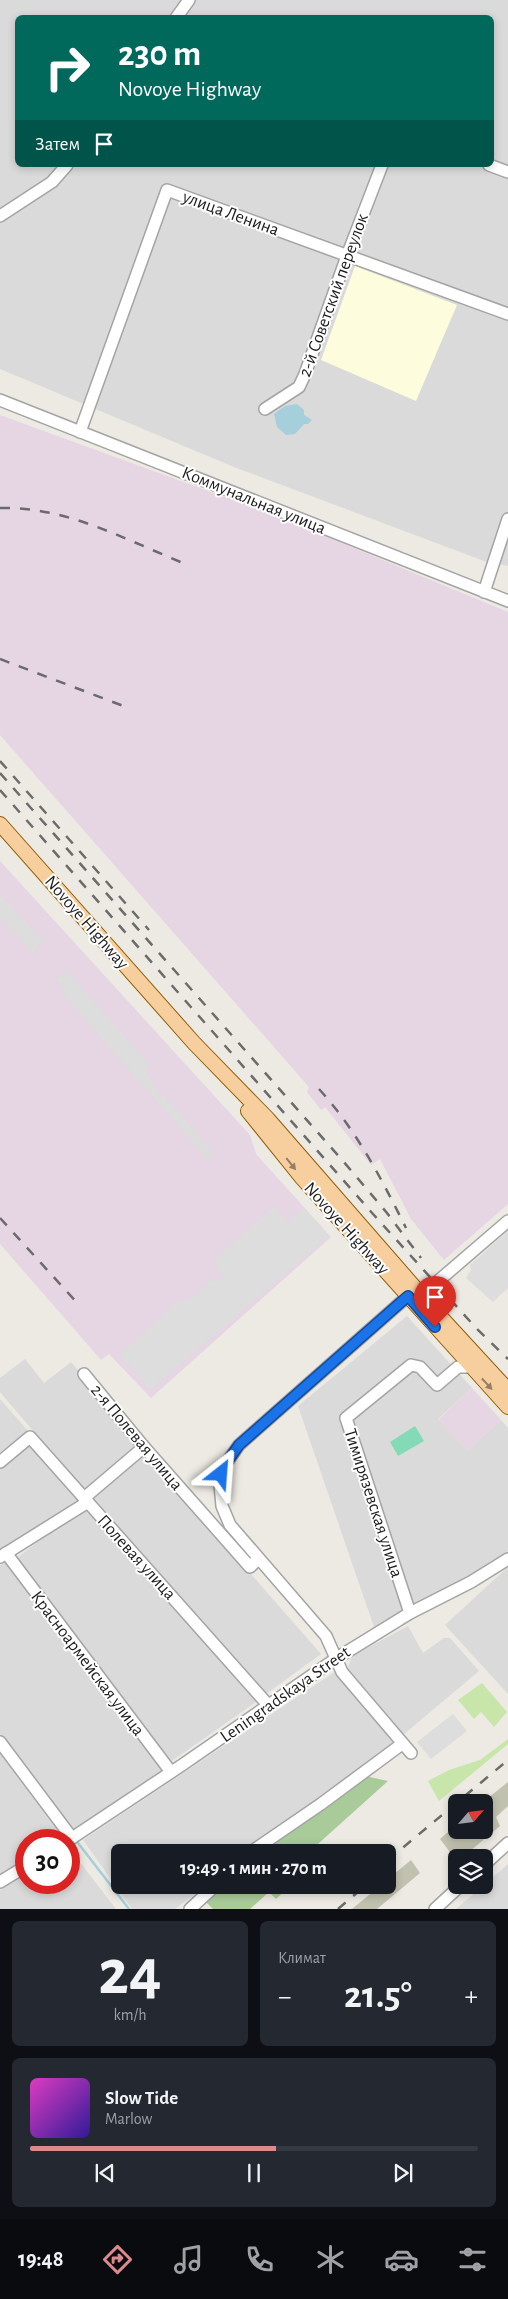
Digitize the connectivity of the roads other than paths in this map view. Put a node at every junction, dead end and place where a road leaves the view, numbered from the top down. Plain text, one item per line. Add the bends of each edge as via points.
1 (189, 0) edge
2 (178, 15) edge
3 (65, 167) edge
4 (381, 167) edge
5 (494, 167) edge
6 (508, 172) edge
7 (0, 216) edge
8 (346, 256) junction
9 (508, 314) edge
10 (0, 400) edge
11 (265, 409) dead end
12 (80, 432) junction
13 (508, 519) edge
14 (484, 592) junction
15 (508, 601) edge
16 (0, 824) edge
17 (508, 1221) edge
18 (414, 1298) junction
19 (464, 1358) junction
20 (84, 1374) dead end
21 (508, 1380) edge
22 (508, 1390) edge
23 (508, 1407) edge
24 (144, 1447) junction
25 (0, 1462) edge
26 (86, 1500) junction
27 (214, 1508) dead end
28 (203, 1514) junction
29 (3, 1555) edge
30 (508, 1559) edge
31 (254, 1563) junction
32 (410, 1613) junction
33 (337, 1658) junction
34 (270, 1706) junction
35 (0, 1742) edge
36 (402, 1744) junction
37 (411, 1753) dead end
38 (171, 1772) junction
39 (63, 1829) edge
40 (80, 1832) edge
41 (508, 1843) edge
42 (263, 1844) edge
43 (493, 1857) edge
44 (15, 1873) edge
45 (0, 1882) edge
46 (206, 1894) edge
47 (451, 1894) edge
48 (190, 1909) edge
49 (435, 1909) edge

1 - 2 street
3 - 7 street via 52,182
4 - 8 street, 2-й Советский переулок
5 - 6 street
8 - 9 street, улица Ленина
8 - 11 street, 2-й Советский переулок via 299,387
8 - 12 street, улица Ленина via 167,190
10 - 12 street, Коммунальная улица
12 - 14 street, Коммунальная улица
13 - 14 street
14 - 15 street, Коммунальная улица
16 - 18 main road, Novoye Highway via 194,1043 268,1120
17 - 18 street
18 - 19 main road, Novoye Highway
18 - 31 street via 246,1439 225,1465 220,1484 222,1506
19 - 21 street
19 - 22 main road, Novoye Highway
19 -> 23 main road, Novoye Highway
19 - 32 street, Тимирязевская улица via 437,1385 420,1367 411,1365 346,1418
20 - 24 street, 2-я Полевая улица
24 - 26 street
24 - 28 street, 2-я Полевая улица
25 - 26 street, Полевая улица via 30,1437
26 - 29 street
26 - 34 street, Полевая улица
27 - 28 street
28 - 31 street, 2-я Полевая улица
29 - 38 street, Красноармейская улица
30 - 32 street, Leningradskaya Street
31 - 33 street via 326,1636
32 - 33 street, Leningradskaya Street
33 - 34 street, Leningradskaya Street
33 - 36 street via 342,1672
34 - 38 street, Leningradskaya Street
35 - 39 street
36 - 37 street
36 - 42 street
38 - 40 street, Leningradskaya Street
41 - 43 street
44 - 45 street
46 - 48 street
47 - 49 street

